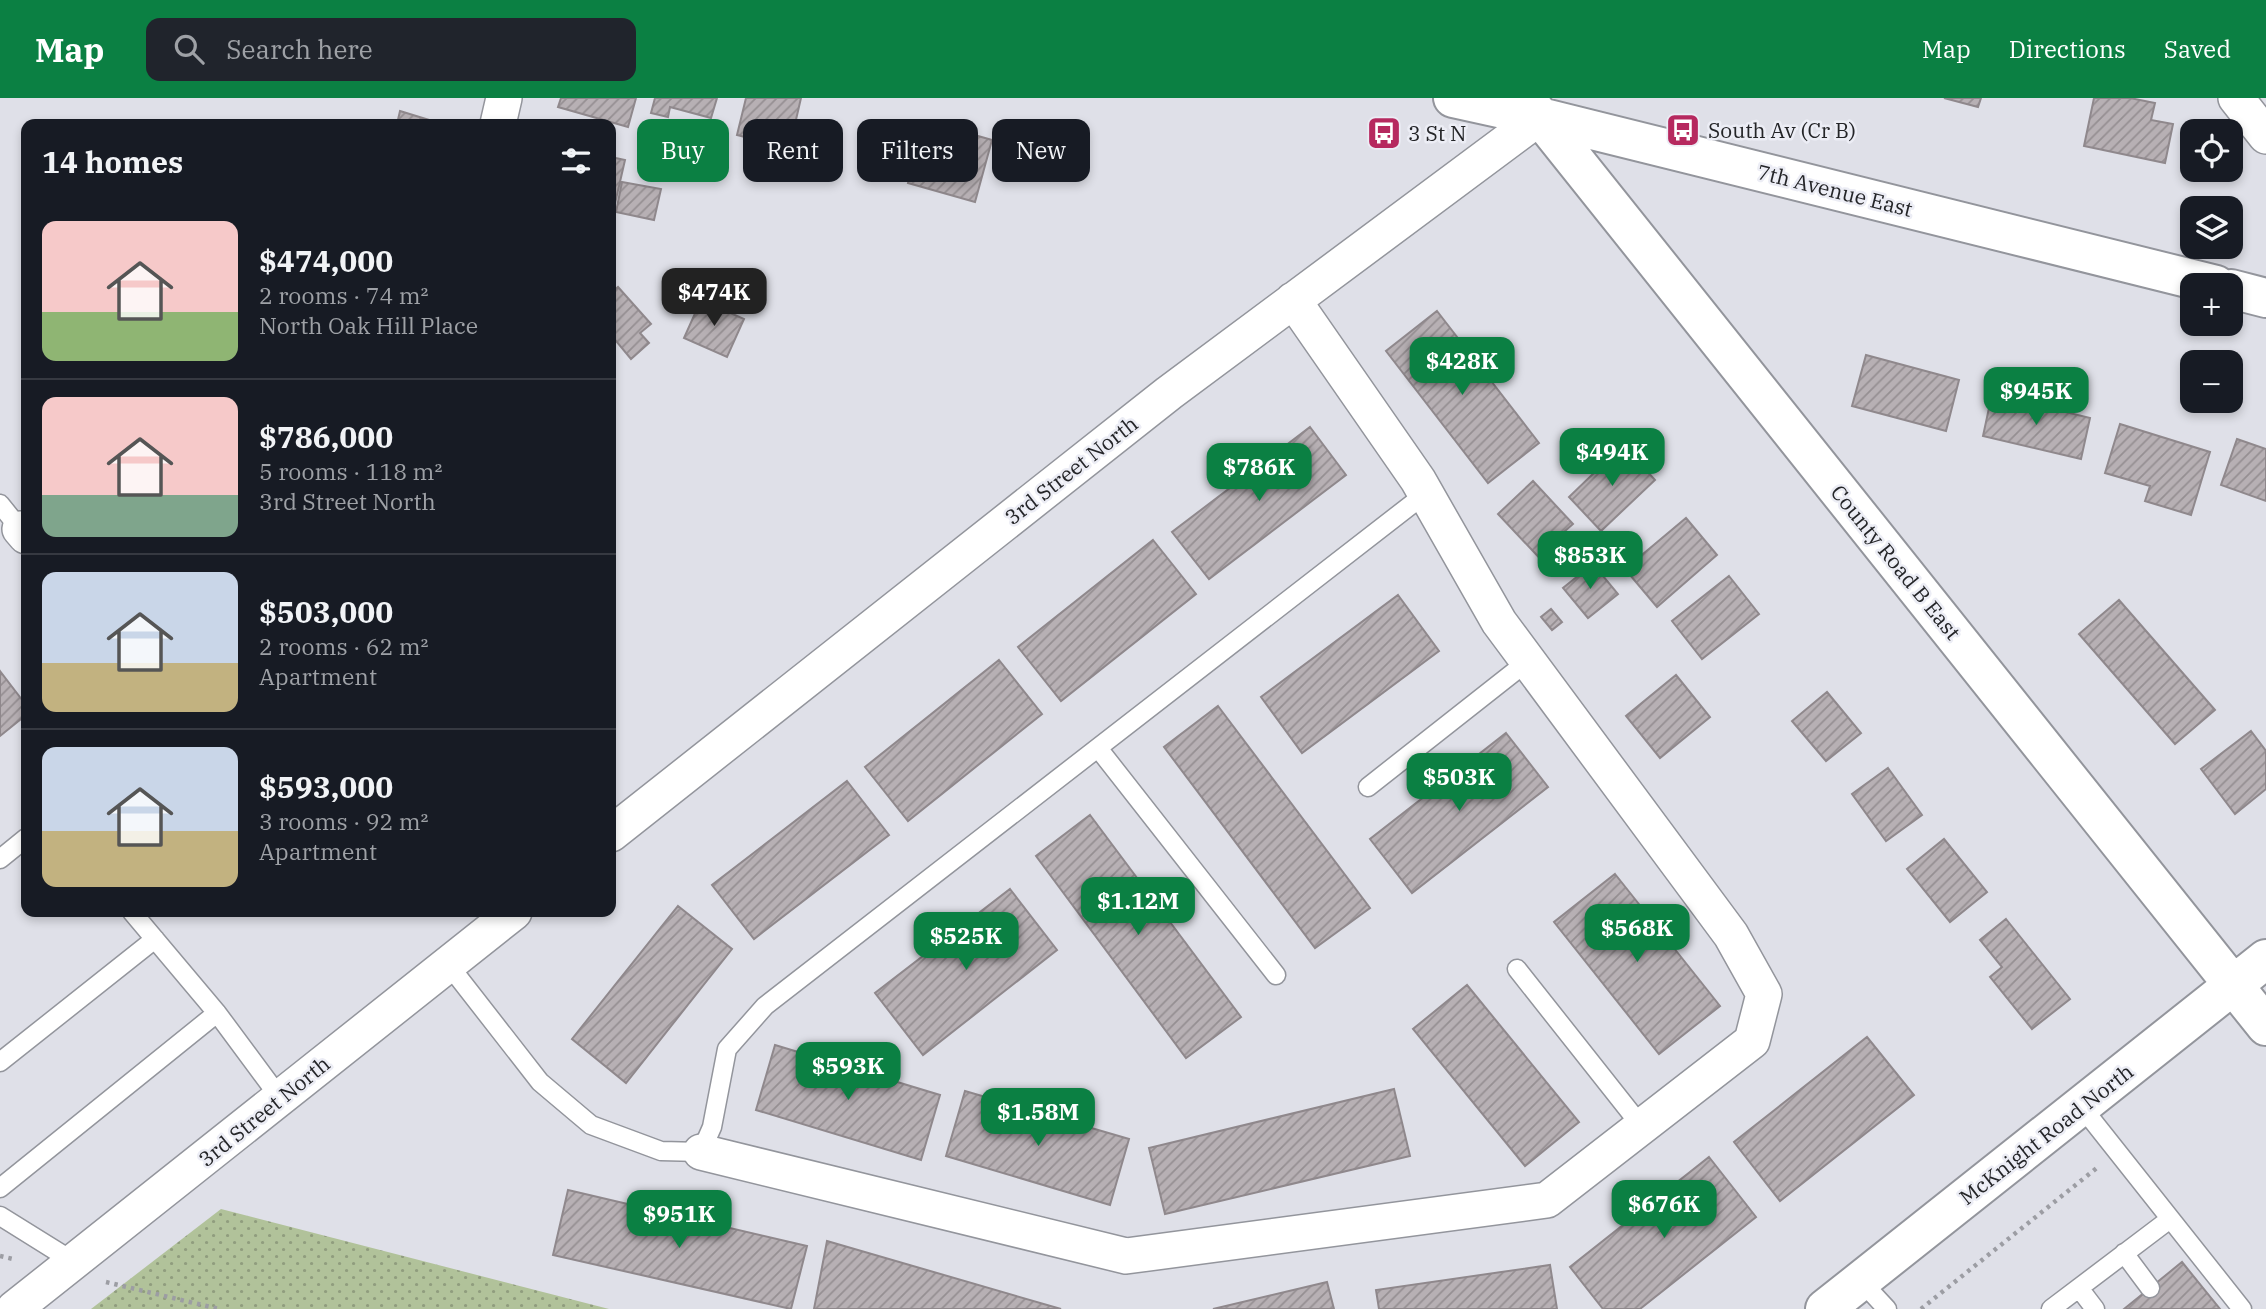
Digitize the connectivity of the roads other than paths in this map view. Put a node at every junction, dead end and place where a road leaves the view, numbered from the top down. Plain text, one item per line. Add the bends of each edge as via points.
1 (504, 98) edge
2 (1453, 98) edge
3 (2236, 98) edge
4 (1532, 107) edge
5 (499, 119) edge
6 (2266, 136) edge
7 (2180, 276) edge
8 (2243, 292) edge
9 (2266, 298) edge
10 (1293, 300) junction
11 (1425, 494) junction
12 (1528, 661) junction
13 (1098, 748) junction
14 (1368, 787) dead end
15 (616, 830) edge
16 (21, 842) edge
17 (0, 859) edge
18 (136, 917) edge
19 (507, 917) edge
20 (155, 939) junction
21 (2266, 959) edge
22 (448, 964) junction
23 (1517, 969) dead end
24 (1276, 975) dead end
25 (2234, 985) junction
26 (217, 1013) junction
27 (2266, 1026) edge
28 (0, 1062) edge
29 (280, 1098) junction
30 (2081, 1106) junction
31 (1642, 1127) junction
32 (701, 1152) junction
33 (0, 1188) edge
34 (0, 1216) edge
35 (2170, 1219) junction
36 (2124, 1253) junction
37 (74, 1262) junction
38 (1861, 1280) junction
39 (2079, 1288) junction
40 (2151, 1288) dead end
41 (14, 1309) edge
42 (1825, 1309) edge
43 (1887, 1309) edge
44 (2051, 1309) edge
45 (2095, 1309) edge
46 (2242, 1309) edge

1 - 5 street
2 - 4 street, 7th Avenue East
3 - 6 street
4 - 7 street, 7th Avenue East
4 - 10 street, 3rd Street North
4 - 25 street, County Road B East
8 - 9 street
10 - 11 street
10 - 15 street, 3rd Street North via 1158,401
11 - 12 street via 1499,622
11 - 13 lane
12 - 14 lane
12 - 31 street via 1731,935 1764,994 1752,1041
13 - 24 lane
13 - 32 lane via 765,1006 727,1049 712,1127
16 - 17 lane
18 - 20 lane
19 - 22 street, 3rd Street North
20 - 26 lane
20 - 28 lane
21 - 25 street, McKnight Road North
22 - 29 street, 3rd Street North
22 - 32 lane via 540,1082 592,1125 661,1151
23 - 31 lane
25 - 27 street, County Road B East
25 - 30 street, McKnight Road North
26 - 29 lane
26 - 33 lane
29 - 37 street, 3rd Street North
30 - 35 lane
30 - 38 street, McKnight Road North
31 - 32 street via 1547,1200 1126,1256
34 - 37 lane
35 - 36 lane
35 - 46 lane
36 - 39 lane
36 - 40 lane
37 - 41 street, 3rd Street North
38 - 42 street, McKnight Road North
38 - 43 lane
39 - 44 lane
39 - 45 lane

